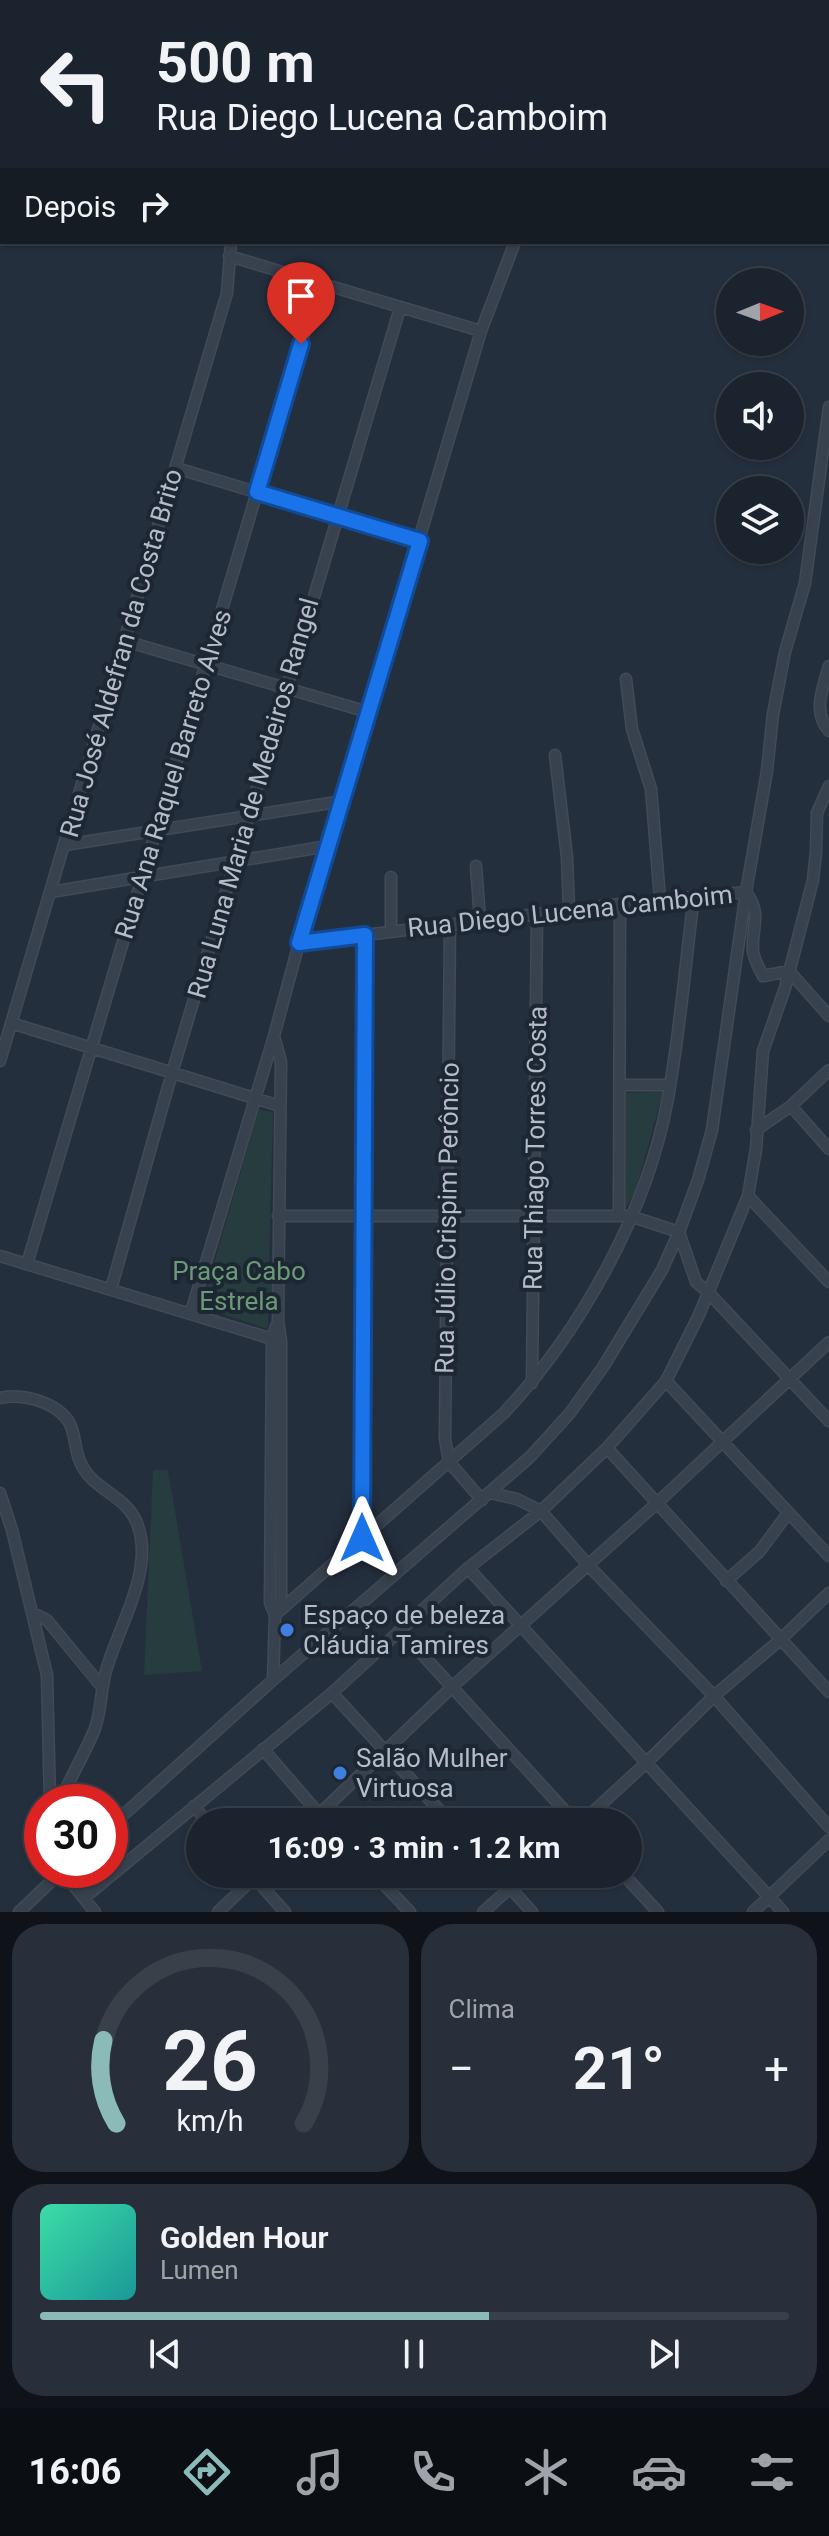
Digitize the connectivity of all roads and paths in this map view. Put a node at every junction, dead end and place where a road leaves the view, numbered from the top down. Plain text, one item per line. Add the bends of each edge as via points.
1 (231, 244) edge
2 (514, 244) edge
3 (229, 256) junction
4 (319, 284) junction
5 (400, 308) junction
6 (481, 331) junction
7 (829, 407) edge
8 (176, 468) junction
9 (257, 492) junction
10 (337, 516) junction
11 (420, 541) junction
12 (125, 641) junction
13 (205, 666) junction
14 (829, 666) edge
15 (626, 679) dead end
16 (285, 689) junction
17 (368, 712) junction
18 (829, 731) edge
19 (555, 755) dead end
20 (829, 786) edge
21 (343, 801) junction
22 (249, 817) junction
23 (157, 830) junction
24 (65, 845) junction
25 (328, 846) junction
26 (235, 862) junction
27 (476, 866) dead end
28 (143, 876) junction
29 (391, 877) dead end
30 (51, 892) junction
31 (746, 892) junction
32 (694, 896) junction
33 (660, 899) junction
34 (620, 904) junction
35 (569, 910) junction
36 (537, 914) junction
37 (480, 920) junction
38 (450, 924) junction
39 (391, 931) junction
40 (365, 935) junction
41 (299, 943) junction
42 (789, 971) junction
43 (829, 1016) edge
44 (11, 1023) junction
45 (274, 1036) junction
46 (92, 1048) junction
47 (0, 1061) edge
48 (829, 1070) edge
49 (172, 1073) junction
50 (621, 1085) junction
51 (669, 1085) junction
52 (254, 1097) junction
53 (280, 1106) junction
54 (791, 1106) junction
55 (756, 1130) junction
56 (829, 1149) edge
57 (748, 1196) junction
58 (278, 1216) junction
59 (364, 1216) junction
60 (624, 1216) junction
61 (448, 1217) junction
62 (535, 1217) junction
63 (679, 1232) junction
64 (0, 1256) edge
65 (27, 1264) junction
66 (829, 1282) edge
67 (111, 1289) junction
68 (708, 1292) junction
69 (191, 1312) junction
70 (276, 1341) junction
71 (829, 1342) edge
72 (790, 1378) junction
73 (666, 1381) junction
74 (532, 1383) junction
75 (0, 1398) edge
76 (829, 1421) edge
77 (722, 1443) junction
78 (607, 1448) junction
79 (449, 1462) junction
80 (0, 1493) edge
81 (486, 1496) junction
82 (656, 1504) junction
83 (541, 1511) junction
84 (788, 1513) junction
85 (362, 1538) junction
86 (829, 1556) edge
87 (588, 1565) junction
88 (468, 1568) junction
89 (726, 1581) junction
90 (829, 1593) edge
91 (33, 1613) junction
92 (275, 1615) junction
93 (521, 1627) junction
94 (400, 1630) junction
95 (780, 1640) junction
96 (273, 1680) junction
97 (102, 1687) junction
98 (452, 1687) junction
99 (829, 1692) edge
100 (332, 1693) junction
101 (714, 1696) junction
102 (263, 1749) junction
103 (387, 1752) junction
104 (645, 1764) junction
105 (50, 1784) edge
106 (69, 1784) edge
107 (194, 1806) joint
108 (310, 1808) edge
109 (330, 1808) edge
110 (437, 1808) edge
111 (562, 1808) edge
112 (597, 1808) edge
113 (128, 1811) edge
114 (829, 1827) edge
115 (829, 1840) edge
116 (44, 1888) edge
117 (76, 1888) edge
118 (241, 1888) edge
119 (265, 1888) edge
120 (387, 1888) edge
121 (510, 1888) joint
122 (636, 1888) edge
123 (769, 1897) junction
124 (84, 1898) junction
125 (19, 1912) edge
126 (95, 1912) edge
127 (218, 1912) edge
128 (285, 1912) edge
129 (410, 1912) edge
130 (483, 1912) edge
131 (532, 1912) edge
132 (658, 1912) edge
133 (753, 1912) edge
134 (783, 1912) edge

1 - 3 street, Rua José Aldefran da Costa Brito
2 - 6 street
3 - 4 street
3 - 8 street, Rua José Aldefran da Costa Brito via 227,293
4 - 5 street
4 - 9 street, Rua Ana Raquel Barreto Alves
5 - 6 street
5 - 10 street, Rua Luna Maria de Medeiros Rangel
6 - 11 street
7 - 31 street via 810,558 782,665
8 - 9 street
8 - 12 street, Rua José Aldefran da Costa Brito
9 - 10 street
9 - 13 street, Rua Ana Raquel Barreto Alves
10 - 11 street
10 - 16 street, Rua Luna Maria de Medeiros Rangel
11 - 17 street
12 - 13 street
12 - 24 street, Rua José Aldefran da Costa Brito
13 - 16 street
13 - 23 street, Rua Ana Raquel Barreto Alves
14 - 18 street via 819,704
15 - 33 street via 632,729 651,789
16 - 17 street
16 - 22 street, Rua Luna Maria de Medeiros Rangel
17 - 21 street
19 - 35 street
20 - 42 street via 817,813 815,867
21 - 22 street
21 - 25 street
22 - 23 street
22 - 26 street, Rua Luna Maria de Medeiros Rangel
23 - 24 street
23 - 28 street, Rua Ana Raquel Barreto Alves
24 - 30 street, Rua José Aldefran da Costa Brito
25 - 26 street
25 - 41 street
26 - 28 street
26 - 49 street, Rua Luna Maria de Medeiros Rangel
27 - 37 street
28 - 30 street
28 - 46 street, Rua Ana Raquel Barreto Alves
29 - 39 street
30 - 44 street, Rua José Aldefran da Costa Brito
31 - 32 street, Rua Diego Lucena Camboim
31 - 42 street via 756,912 753,949 763,976
31 - 63 street via 712,1130
32 - 33 street, Rua Diego Lucena Camboim
32 - 51 street
33 - 34 street, Rua Diego Lucena Camboim
34 - 35 street, Rua Diego Lucena Camboim
34 - 50 street
35 - 36 street, Rua Diego Lucena Camboim
36 - 37 street, Rua Diego Lucena Camboim
36 - 62 street, Rua Thiago Torres Costa
37 - 38 street, Rua Diego Lucena Camboim
38 - 39 street, Rua Diego Lucena Camboim
38 - 61 street, Rua Júlio Crispim Perôncio
39 - 40 street, Rua Diego Lucena Camboim
40 - 41 street, Rua Diego Lucena Camboim
40 - 59 street
41 - 45 street
42 - 43 street
42 - 55 street via 763,1051
44 - 46 street
44 - 47 street, Rua José Aldefran da Costa Brito
45 - 52 street
45 - 53 street via 281,1062
46 - 49 street
46 - 65 street, Rua Ana Raquel Barreto Alves
48 - 54 street
49 - 52 street
49 - 67 street, Rua Luna Maria de Medeiros Rangel
50 - 51 street
50 - 60 street
51 - 60 street via 658,1139
52 - 53 street
52 - 69 street
53 - 58 street
54 - 55 street
54 - 56 street
55 - 57 street
57 - 66 street
57 - 68 street
58 - 59 street
58 - 70 street
59 - 61 street
59 - 85 street
60 - 62 street
60 - 63 street
60 - 74 street via 612,1258
61 - 62 street
61 - 79 street, Rua Júlio Crispim Perôncio
62 - 74 street, Rua Thiago Torres Costa
63 - 68 street via 696,1282
63 - 81 street via 639,1312 570,1413
64 - 65 street
65 - 67 street
67 - 69 street
68 - 72 street
68 - 73 street
69 - 70 street
70 - 92 street via 281,1602
71 - 72 street
72 - 76 street
72 - 77 street
73 - 77 street
73 - 78 street
74 - 79 street
75 - 97 street via 34,1400 64,1416 90,1479 119,1499 138,1525 142,1554 135,1591
77 - 82 street
77 - 84 street
78 - 82 street
78 - 83 street
79 - 81 street
79 - 85 street
80 - 91 street
81 - 83 street via 517,1499
81 - 96 street
82 - 87 street
82 - 89 street
83 - 87 street
83 - 88 street
84 - 86 street
84 - 89 street via 760,1551
85 - 92 street
87 - 93 street
87 - 101 street
88 - 93 street
88 - 94 street
89 - 95 street
90 - 95 street
91 - 97 street via 47,1620
91 - 105 street via 47,1675
92 - 96 street
93 - 98 street
93 - 104 street
94 - 98 street
94 - 100 street
95 - 99 street
95 - 101 street
96 - 113 street
97 - 106 street via 94,1731
98 - 103 street
98 - 111 street
100 - 102 street
100 - 103 street
101 - 104 street
101 - 114 street
102 - 107 street
102 - 108 street
103 - 109 street
103 - 110 street
104 - 112 street
104 - 123 street
107 - 124 street
115 - 123 street
116 - 125 street
117 - 124 street
118 - 127 street
119 - 128 street
120 - 129 street
121 - 130 street
121 - 131 street
122 - 132 street
123 - 133 street
123 - 134 street
124 - 126 street

